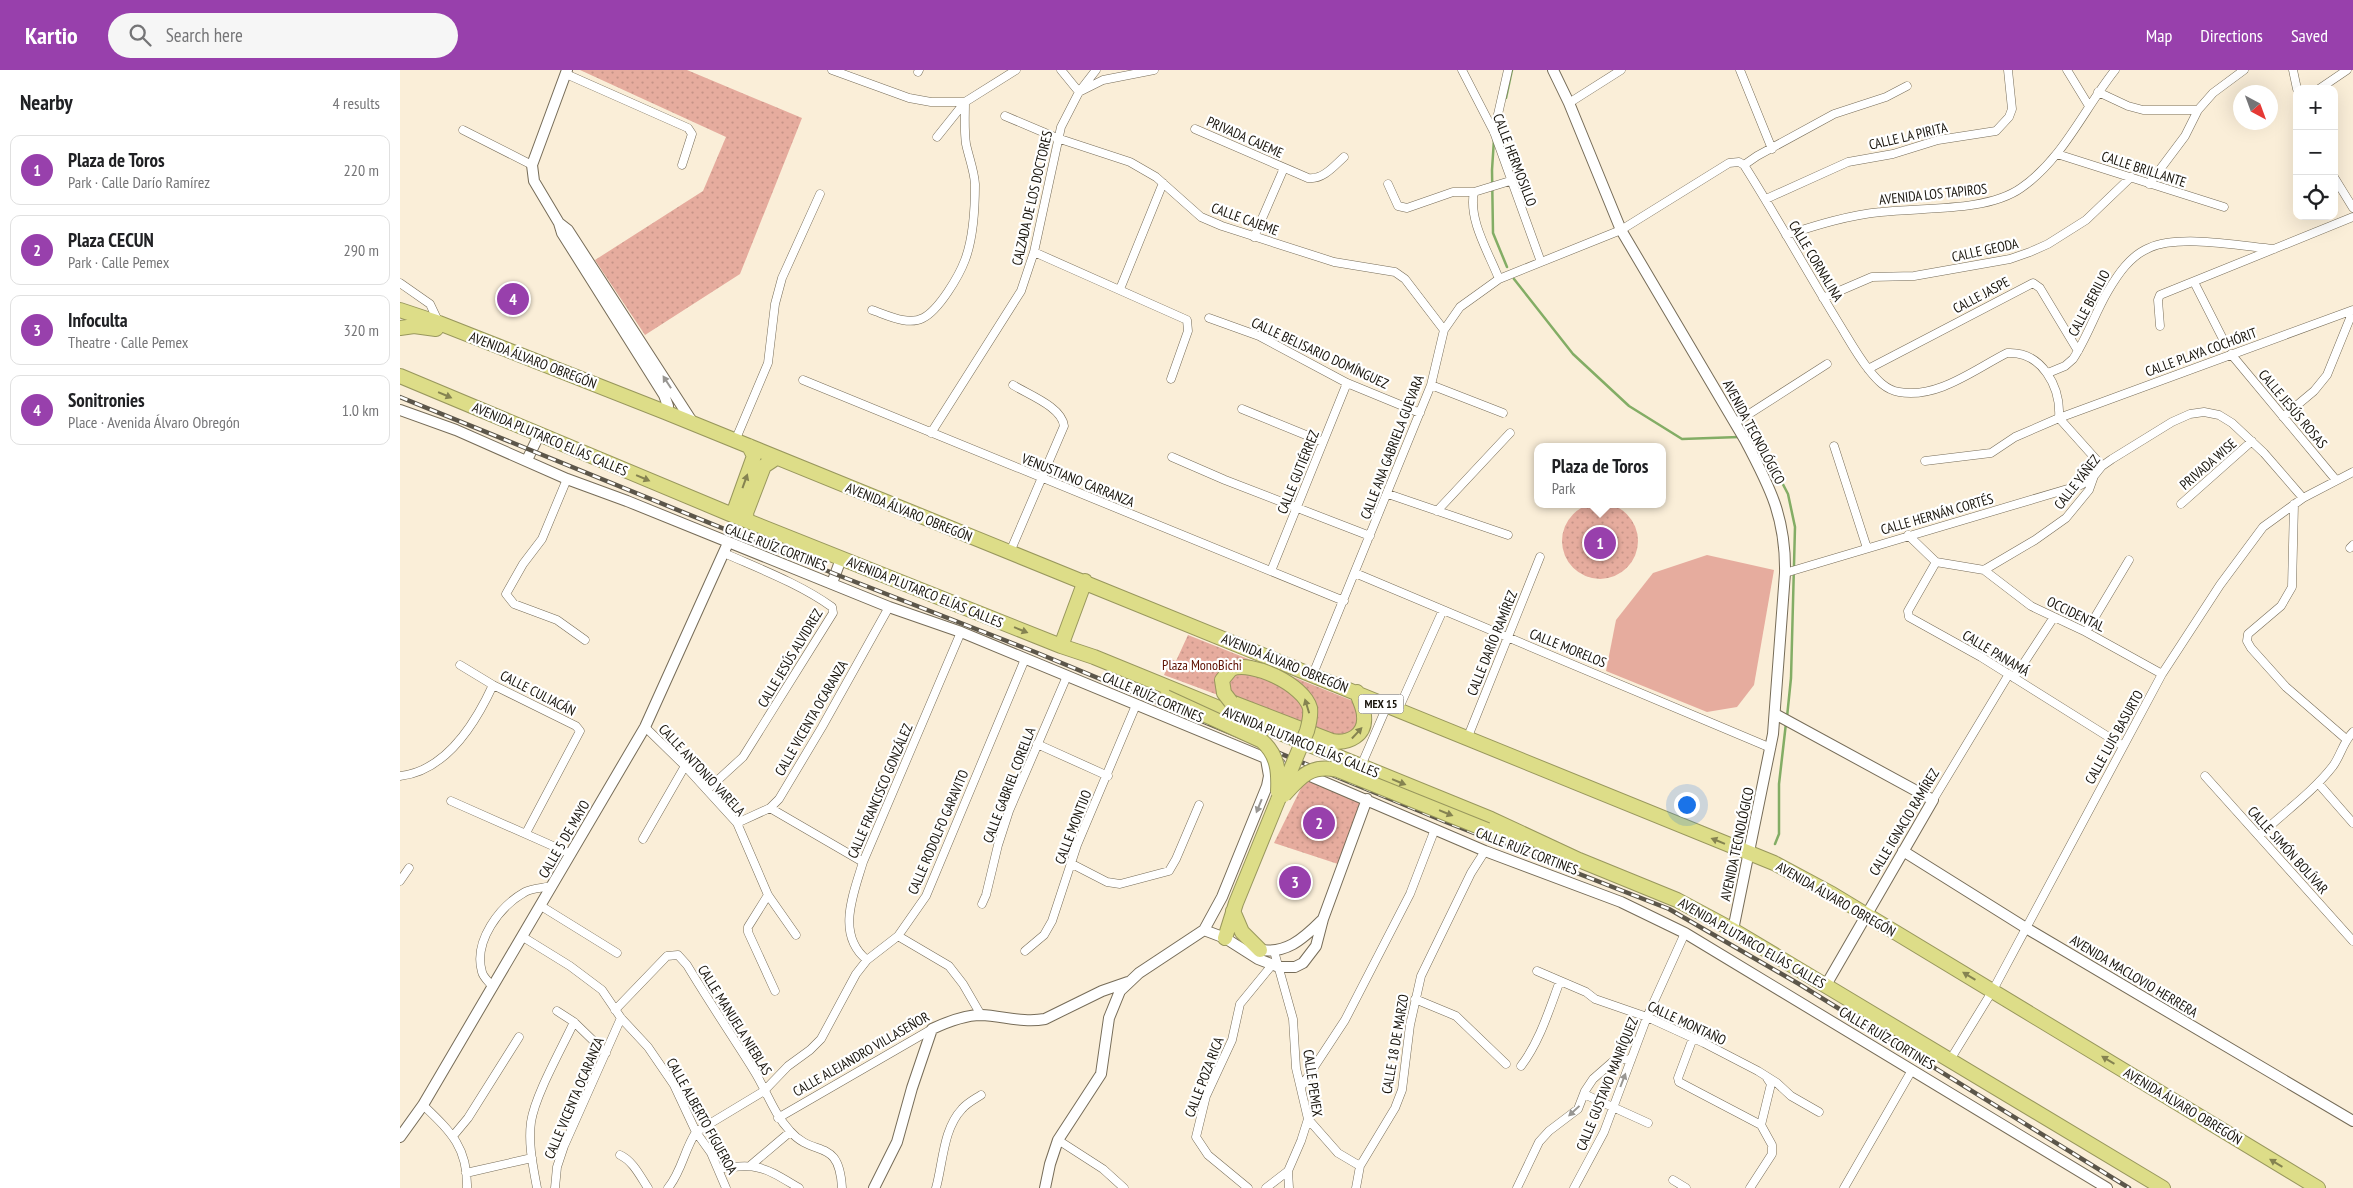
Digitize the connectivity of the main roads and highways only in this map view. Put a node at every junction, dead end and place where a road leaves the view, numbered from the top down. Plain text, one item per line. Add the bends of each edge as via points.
1 (400, 310) edge
2 (400, 328) edge
3 (464, 333) junction
4 (400, 376) edge
5 (749, 446) junction
6 (776, 458) junction
7 (730, 514) junction
8 (747, 521) junction
9 (1085, 581) junction
10 (1061, 646) junction
11 (1094, 657) junction
12 (1357, 692) junction
13 (1278, 800) junction
14 (1579, 860) junction
15 (1235, 907) junction
16 (1225, 938) road end
17 (1267, 950) road end
18 (2162, 1188) edge
19 (2318, 1188) edge

1 - 3 highway, AVENIDA ÁLVARO OBREGÓN / MEX 15
2 - 3 highway via 414,326
3 - 5 highway, AVENIDA ÁLVARO OBREGÓN / MEX 15
4 -> 7 highway, AVENIDA PLUTARCO ELÍAS CALLES
5 - 6 highway, AVENIDA ÁLVARO OBREGÓN / MEX 15
7 -> 5 highway via 735,509 754,456
6 - 8 highway via 764,466 746,512
6 - 9 highway, AVENIDA ÁLVARO OBREGÓN / MEX 15
7 - 8 highway, AVENIDA PLUTARCO ELÍAS CALLES
8 -> 10 highway, AVENIDA PLUTARCO ELÍAS CALLES
9 - 10 highway
9 - 12 highway, AVENIDA ÁLVARO OBREGÓN / MEX 15
10 - 11 highway, AVENIDA PLUTARCO ELÍAS CALLES
11 - 13 highway, bridge via 1119,674 1269,747 1278,770
11 -> 14 highway, AVENIDA PLUTARCO ELÍAS CALLES via 1491,819
13 -> 12 highway, bridge via 1307,731 1310,708 1290,684 1246,666 1231,669 1222,680 1224,693 1231,702 1332,742 1354,738 1363,726 1364,711
19 -> 12 highway, AVENIDA ÁLVARO OBREGÓN / MEX 15 via 1799,876
13 -> 14 highway, bridge via 1302,776 1318,768 1338,770 1486,830
13 - 15 highway
14 - 18 highway, AVENIDA PLUTARCO ELÍAS CALLES via 1678,900 1733,930
15 - 16 highway
15 - 17 highway via 1242,932

